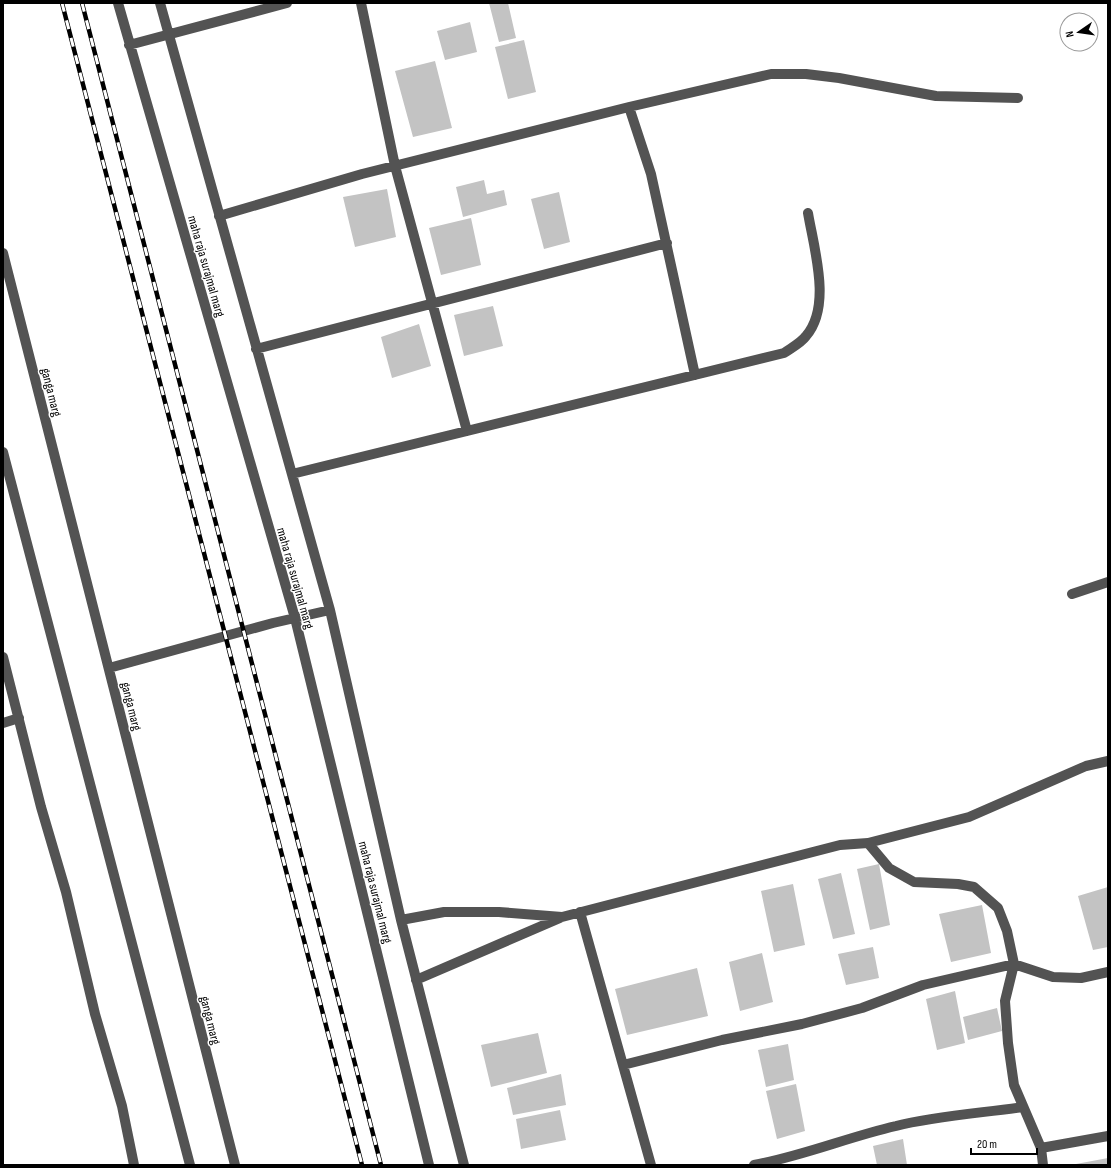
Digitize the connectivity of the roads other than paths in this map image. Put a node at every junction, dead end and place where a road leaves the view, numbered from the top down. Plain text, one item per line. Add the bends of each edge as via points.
1 (118, 3) edge
2 (160, 3) edge
3 (282, 3) edge
4 (361, 3) edge
5 (168, 34) junction
6 (129, 45) junction
7 (1018, 98) dead end
8 (629, 107) junction
9 (394, 166) junction
10 (808, 213) dead end
11 (219, 216) junction
12 (667, 243) junction
13 (3, 253) edge
14 (433, 303) junction
15 (256, 349) junction
16 (695, 375) junction
17 (467, 431) junction
18 (3, 452) edge
19 (292, 474) junction
20 (1108, 582) edge
21 (1072, 594) dead end
22 (330, 610) junction
23 (295, 618) junction
24 (3, 657) edge
25 (109, 668) junction
26 (20, 718) junction
27 (3, 723) edge
28 (1108, 761) edge
29 (868, 842) junction
30 (580, 912) junction
31 (562, 917) junction
32 (401, 920) junction
33 (1014, 964) junction
34 (1108, 972) edge
35 (416, 980) junction
36 (623, 1066) junction
37 (1023, 1107) junction
38 (1108, 1136) edge
39 (1041, 1148) junction
40 (782, 1162) edge
41 (134, 1165) edge
42 (190, 1165) edge
43 (235, 1165) edge
44 (429, 1165) edge
45 (464, 1165) edge
46 (650, 1165) edge
47 (754, 1165) edge
48 (1043, 1165) edge

1 - 6 street, maha raja surajmal marg
2 - 5 street, maha raja surajmal marg
3 - 5 street
4 - 9 street
5 - 6 street
5 - 11 street, maha raja surajmal marg
6 - 23 street, maha raja surajmal marg
7 - 8 street via 936,96 839,78 806,74 771,74
8 - 9 street
8 - 12 street via 651,174
9 - 11 street
9 - 14 street
10 - 16 street via 820,288 818,314 806,336 784,353
11 - 15 street, maha raja surajmal marg
12 - 14 street
12 - 16 street
13 - 25 street, ganga marg
14 - 15 street
14 - 17 street
15 - 19 street, maha raja surajmal marg
16 - 17 street
17 - 19 street
18 - 42 street
19 - 22 street, maha raja surajmal marg
20 - 21 street
22 - 23 street
22 - 32 street, maha raja surajmal marg
23 - 25 street
23 - 44 street, maha raja surajmal marg
24 - 26 street
25 - 43 street, ganga marg
26 - 27 street
26 - 41 street via 29,763 122,1106
28 - 29 street via 1086,766 969,817
29 - 30 street via 840,845
29 - 33 street via 889,868 914,882 958,884 974,888 998,908 1007,931
30 - 31 street
30 - 36 street
31 - 32 street via 499,912 444,912
31 - 35 street
32 - 35 street, maha raja surajmal marg
33 - 34 street via 1053,977 1080,978
33 - 36 street via 923,985 862,1008 802,1024 722,1040
33 - 37 street via 1005,1001 1014,1085
35 - 45 street, maha raja surajmal marg
36 - 46 street
37 - 39 street
37 - 40 street via 897,1125
38 - 39 street
39 - 48 street
40 - 47 street

